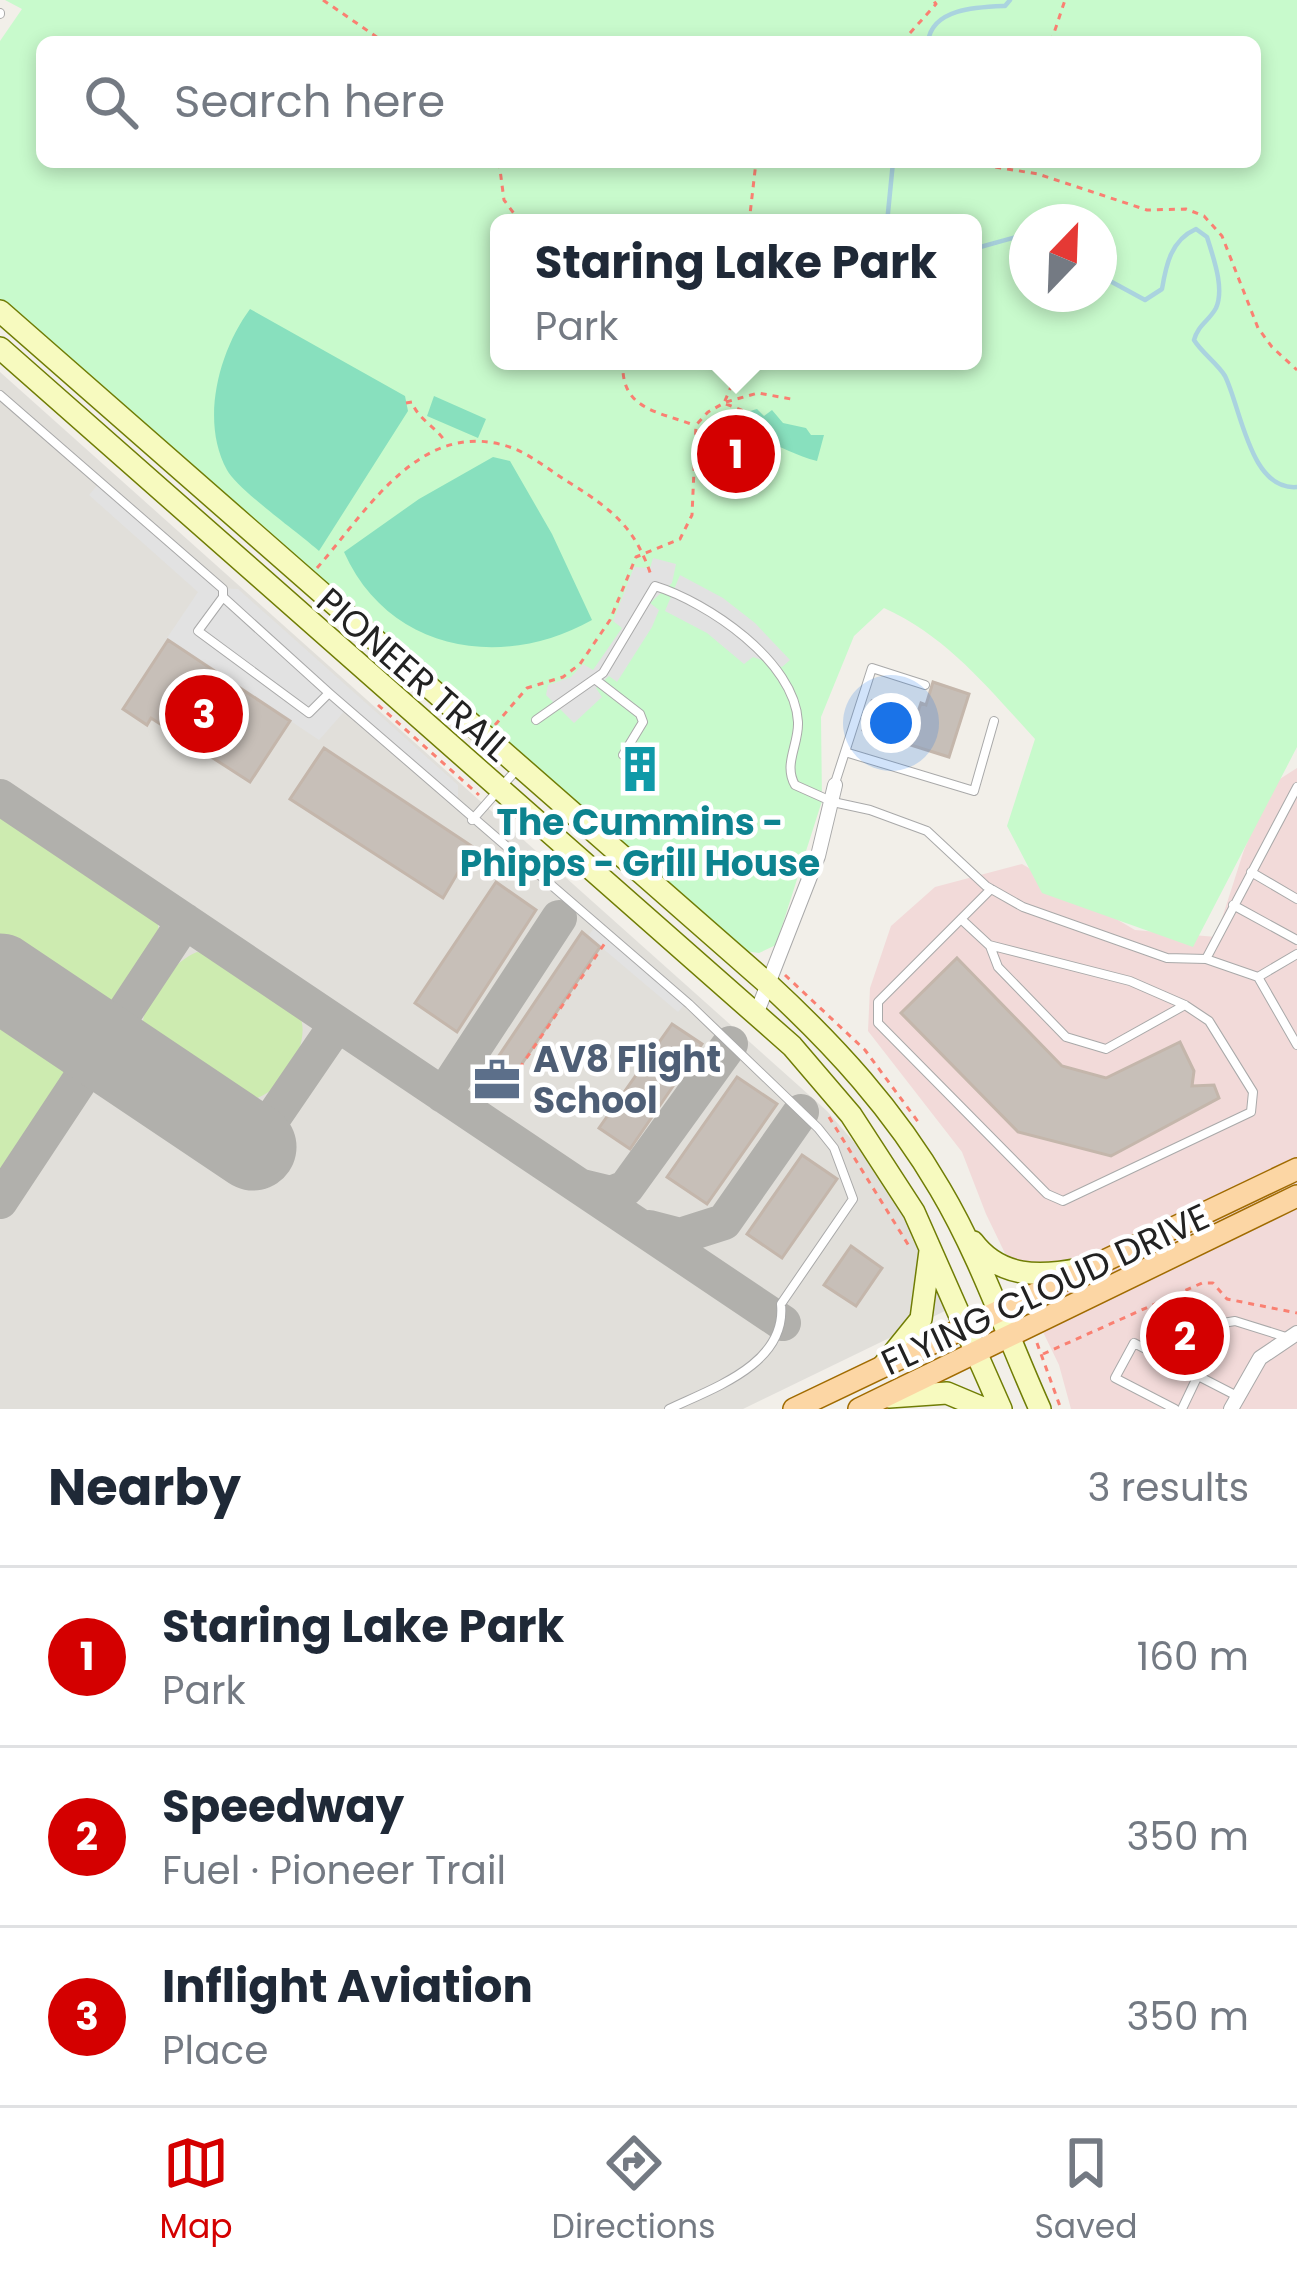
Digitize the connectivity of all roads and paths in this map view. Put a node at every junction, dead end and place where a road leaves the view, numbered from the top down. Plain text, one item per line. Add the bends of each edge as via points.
1 (323, 0) edge
2 (933, 0) edge
3 (1065, 0) edge
4 (375, 36) edge
5 (907, 36) edge
6 (1053, 36) edge
7 (500, 168) edge
8 (755, 168) edge
9 (1001, 168) edge
10 (514, 214) edge
11 (750, 214) edge
12 (0, 311) edge
13 (0, 348) edge
14 (624, 370) edge
15 (738, 370) edge
16 (1297, 370) edge
17 (0, 395) edge
18 (792, 396) dead end
19 (406, 403) dead end
20 (724, 403) junction
21 (749, 412) dead end
22 (695, 425) junction
23 (447, 444) junction
24 (644, 553) junction
25 (316, 569) dead end
26 (655, 586) junction
27 (223, 597) junction
28 (596, 680) junction
29 (925, 685) dead end
30 (329, 693) junction
31 (536, 721) dead end
32 (994, 721) dead end
33 (494, 726) dead end
34 (845, 752) junction
35 (623, 754) dead end
36 (519, 766) junction
37 (835, 785) joint
38 (502, 787) junction
39 (1297, 787) edge
40 (833, 802) junction
41 (472, 820) junction
42 (1250, 872) junction
43 (991, 889) junction
44 (1297, 899) edge
45 (1233, 905) junction
46 (961, 919) junction
47 (610, 937) junction
48 (1297, 940) edge
49 (989, 944) junction
50 (1297, 954) edge
51 (1206, 959) junction
52 (1258, 977) junction
53 (768, 984) junction
54 (1185, 1005) junction
55 (757, 1012) junction
56 (1297, 1045) edge
57 (506, 1088) dead end
58 (1297, 1169) edge
59 (1297, 1196) edge
60 (960, 1226) junction
61 (931, 1244) junction
62 (1093, 1267) junction
63 (998, 1312) junction
64 (1297, 1313) edge
65 (965, 1328) junction
66 (1292, 1335) edge
67 (1007, 1338) junction
68 (976, 1352) junction
69 (1020, 1364) junction
70 (883, 1366) junction
71 (1197, 1376) junction
72 (882, 1398) junction
73 (1234, 1402) edge
74 (669, 1409) edge
75 (794, 1409) edge
76 (859, 1409) edge
77 (985, 1409) edge
78 (1001, 1409) edge
79 (1040, 1409) edge
80 (1178, 1409) edge

1 - 4 path
2 - 5 path
3 - 6 path
7 - 10 path
8 - 11 path
9 - 16 path via 1147,210 1204,216 1222,236 1258,328
12 - 36 main road, PIONEER TRAIL
13 - 38 main road, PIONEER TRAIL
14 - 22 path via 635,402
15 - 20 path
17 - 27 lane
18 - 20 path
19 - 23 path
20 - 21 path
20 - 22 path
22 - 24 path via 691,520 680,539
23 - 24 path via 498,444 525,454 615,514
23 - 25 path via 404,468
24 - 26 path
24 - 33 path via 631,562 610,620 580,664 527,688
26 - 28 lane
26 - 40 lane via 715,614 774,669 797,714 790,777
27 - 30 lane
27 - 30 lane via 198,631 310,713
28 - 31 lane
28 - 35 lane via 643,722
29 - 34 lane via 872,668
30 - 41 lane
32 - 34 lane via 974,791
34 - 37 lane
36 - 38 lane
36 - 53 main road, PIONEER TRAIL
37 - 40 street
38 - 41 lane
38 - 55 main road, PIONEER TRAIL
39 - 42 lane
40 - 43 lane via 927,831
40 - 53 street
41 - 47 lane
42 - 44 lane
42 - 45 lane
43 - 46 lane
43 - 51 lane via 1167,958
45 - 48 lane
45 - 51 lane
46 - 49 lane
46 - 54 lane via 878,1002 878,1023 1063,1202 1251,1112 1252,1092 1209,1021
47 - 57 path
47 - 74 lane via 818,1128 854,1199 781,1304 783,1323 765,1352 727,1382
49 - 54 lane via 1130,981
49 - 54 lane via 998,967 1066,1037 1106,1049
50 - 52 lane
51 - 52 lane
52 - 56 lane
53 - 55 street
53 - 60 main road, PIONEER TRAIL via 873,1091
55 - 61 main road, PIONEER TRAIL via 850,1115
58 - 62 main road, FLYING CLOUD DRIVE
59 - 67 main road, FLYING CLOUD DRIVE
60 - 62 main road via 982,1254 1009,1269 1049,1275
60 - 63 main road, PIONEER TRAIL
61 - 65 main road, PIONEER TRAIL
61 - 70 main road via 921,1319
62 - 63 main road, FLYING CLOUD DRIVE
63 - 65 main road, FLYING CLOUD DRIVE
63 - 67 main road, PIONEER TRAIL
64 - 69 path via 1227,1299 1202,1283
65 - 68 main road, PIONEER TRAIL
65 - 70 main road, FLYING CLOUD DRIVE
66 - 71 lane via 1223,1323
66 - 73 street via 1260,1358
67 - 68 main road, FLYING CLOUD DRIVE
67 - 69 main road, PIONEER TRAIL
68 - 72 main road, FLYING CLOUD DRIVE
68 - 78 main road, PIONEER TRAIL
69 - 79 main road, PIONEER TRAIL
70 - 75 main road, FLYING CLOUD DRIVE
71 - 73 lane
71 - 80 lane
71 - 80 lane via 1134,1343 1115,1378
72 - 76 main road, FLYING CLOUD DRIVE
72 - 77 main road via 947,1393

